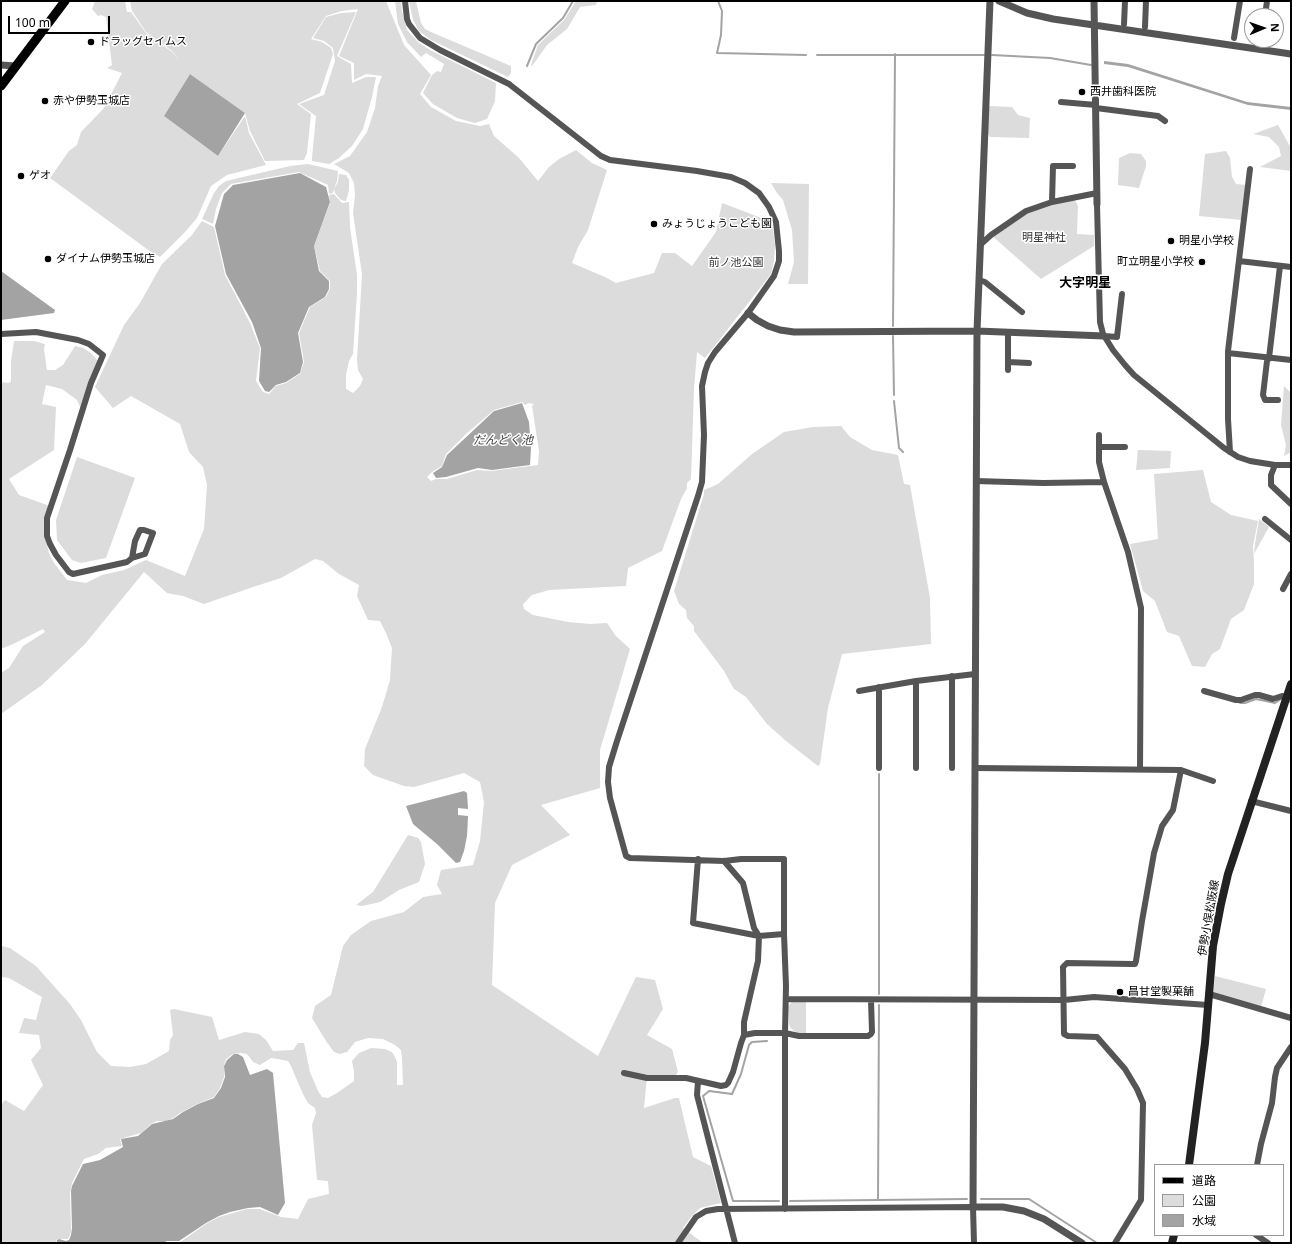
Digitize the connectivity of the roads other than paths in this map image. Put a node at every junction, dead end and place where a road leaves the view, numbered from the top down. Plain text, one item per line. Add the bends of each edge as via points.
1 (65, 1) edge
2 (405, 1) edge
3 (990, 1) edge
4 (998, 1) edge
5 (1094, 1) edge
6 (1125, 1) edge
7 (1146, 1) edge
8 (1240, 1) edge
9 (1124, 24) dead end
10 (1094, 25) junction
11 (1145, 27) dead end
12 (1234, 38) dead end
13 (1260, 49) joint
14 (1291, 54) edge
15 (1, 65) edge
16 (16, 66) junction
17 (1, 86) edge
18 (1061, 102) dead end
19 (1096, 107) junction
20 (1165, 120) dead end
21 (1073, 166) dead end
22 (1250, 169) dead end
23 (1097, 193) junction
24 (1052, 202) junction
25 (1097, 204) joint
26 (980, 245) junction
27 (1239, 261) junction
28 (1280, 266) junction
29 (1291, 267) edge
30 (979, 280) junction
31 (1122, 294) dead end
32 (1022, 312) dead end
33 (748, 313) junction
34 (977, 331) junction
35 (1008, 332) junction
36 (1, 334) edge
37 (1104, 336) junction
38 (1228, 353) junction
39 (1269, 358) junction
40 (1291, 360) edge
41 (1008, 362) junction
42 (1029, 363) dead end
43 (1008, 370) dead end
44 (1278, 400) dead end
45 (1099, 436) dead end
46 (1099, 447) junction
47 (1125, 447) dead end
48 (1230, 452) junction
49 (1275, 465) junction
50 (1291, 465) edge
51 (976, 481) junction
52 (1104, 482) junction
53 (1291, 504) edge
54 (1265, 519) dead end
55 (1291, 540) edge
56 (132, 558) junction
57 (1291, 574) edge
58 (1283, 589) dead end
59 (975, 674) junction
60 (952, 676) junction
61 (916, 680) junction
62 (1291, 684) edge
63 (879, 687) junction
64 (1204, 690) dead end
65 (859, 691) dead end
66 (1287, 697) junction
67 (879, 768) dead end
68 (916, 768) dead end
69 (952, 768) dead end
70 (975, 768) junction
71 (1140, 769) junction
72 (1181, 770) junction
73 (1213, 781) dead end
74 (1251, 802) junction
75 (1291, 811) edge
76 (698, 859) junction
77 (724, 861) junction
78 (784, 934) junction
79 (759, 936) junction
80 (1209, 994) junction
81 (786, 999) junction
82 (974, 999) junction
83 (871, 1000) junction
84 (1064, 1000) junction
85 (1208, 1005) junction
86 (1291, 1018) edge
87 (785, 1033) junction
88 (744, 1035) junction
89 (1291, 1048) edge
90 (624, 1073) dead end
91 (698, 1081) junction
92 (1188, 1164) edge
93 (1257, 1164) edge
94 (973, 1207) junction
95 (727, 1208) junction
96 (785, 1209) junction
97 (1260, 1236) edge
98 (678, 1243) edge
99 (735, 1243) edge
100 (974, 1243) edge
101 (1082, 1243) edge
102 (1114, 1243) edge
103 (1268, 1243) edge

1 - 16 main road
2 - 33 street via 409,24 420,38 509,84 601,156 610,160 724,175 738,179 753,188 769,207 776,222 779,256 774,276
3 - 26 street
4 - 10 street via 1039,17
5 - 10 street
6 - 9 street
7 - 11 street
8 - 12 street
10 - 13 street
10 - 19 street
13 - 14 street
15 - 16 street
16 - 17 main road
18 - 19 street
19 - 20 street via 1158,116
19 - 23 street
21 - 24 street via 1053,166
22 - 27 street
23 - 24 street
23 - 25 street
24 - 26 street via 1026,210
25 - 37 street via 1098,312
26 - 30 street
27 - 28 street
27 - 38 street
28 - 29 street
28 - 39 street
30 - 32 street
30 - 34 street
31 - 37 street via 1117,337
33 - 34 street via 768,326 794,332
33 - 76 street via 715,352 704,372 702,482 608,774 608,790 626,856 636,859
34 - 35 street
34 - 51 street
35 - 37 street
35 - 41 street
36 - 56 street via 36,332 78,340 89,344 103,355 91,383 47,518 47,536 56,555 71,573 120,564
37 - 48 street via 1134,375
38 - 39 street
38 - 48 street
39 - 40 street
39 - 44 street via 1263,395 1266,400
41 - 42 street
41 - 43 street
45 - 46 street
46 - 47 street
46 - 52 street via 1099,462
48 - 49 street via 1250,461
49 - 50 street
49 - 53 street via 1270,485
51 - 52 street
51 - 59 street
52 - 71 street via 1128,552 1141,608
54 - 55 street
56 - 56 street via 145,554 153,533 140,530
57 - 58 street
59 - 60 street
59 - 70 street
60 - 61 street
60 - 69 street
61 - 63 street
61 - 68 street
62 - 66 main road, 伊勢小俣松阪線
63 - 65 street
63 - 67 street
64 - 66 street via 1236,700 1255,695 1273,699
66 - 74 main road, 伊勢小俣松阪線
70 - 71 street
70 - 82 street
71 - 72 street
72 - 73 street
72 - 84 street via 1173,810 1162,826 1154,853 1136,962 1067,963 1063,967
74 - 75 street
74 - 80 main road, 伊勢小俣松阪線 via 1221,904 1213,946
76 - 77 street
76 - 79 street via 693,923
77 - 78 street via 784,859
77 - 79 street via 743,883 754,928
78 - 79 street
78 - 81 street
79 - 88 street via 758,961 744,1022
80 - 85 main road, 伊勢小俣松阪線
80 - 86 street
81 - 83 street
81 - 87 street
82 - 83 street
82 - 84 street
82 - 94 street
83 - 87 street via 870,1035 799,1036
84 - 85 street via 1103,998
84 - 102 street via 1064,1034 1098,1037 1125,1069 1143,1103 1141,1200
85 - 92 main road, 伊勢小俣松阪線
87 - 88 street
87 - 96 street
88 - 91 street via 728,1084 724,1086
89 - 93 street via 1275,1077 1272,1103
90 - 91 street via 647,1078 686,1078
91 - 95 street via 697,1095
94 - 96 street
94 - 100 street
94 - 101 street via 1003,1207 1024,1211 1044,1219
95 - 96 street
95 - 98 street via 701,1214 692,1222
95 - 99 street
97 - 103 street

